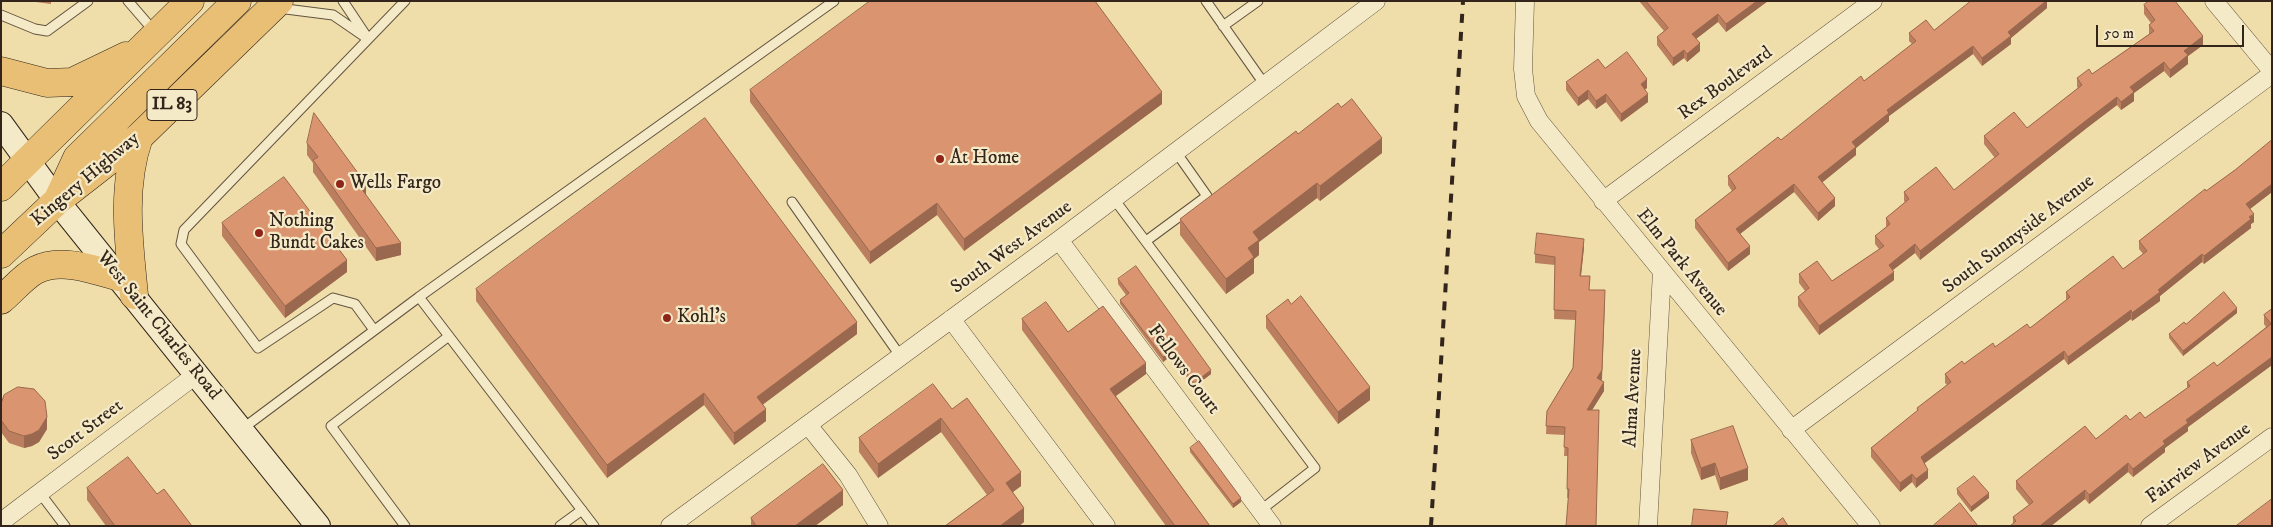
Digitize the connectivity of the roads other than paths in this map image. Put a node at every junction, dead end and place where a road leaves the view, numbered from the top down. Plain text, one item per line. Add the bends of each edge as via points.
1 (88, 1) edge
2 (128, 1) edge
3 (190, 1) edge
4 (237, 1) edge
5 (344, 1) edge
6 (405, 1) edge
7 (834, 1) edge
8 (1206, 1) edge
9 (1258, 1) edge
10 (1524, 1) edge
11 (1873, 1) edge
12 (2214, 1) edge
13 (1371, 3) edge
14 (276, 4) edge
15 (1, 15) edge
16 (1223, 26) junction
17 (368, 38) junction
18 (152, 41) junction
19 (1, 71) edge
20 (2272, 72) edge
21 (1265, 85) junction
22 (1, 124) edge
23 (139, 137) junction
24 (1176, 152) junction
25 (29, 162) junction
26 (1, 187) edge
27 (1114, 199) junction
28 (57, 201) junction
29 (1603, 201) junction
30 (792, 202) dead end
31 (1059, 240) junction
32 (1146, 241) junction
33 (1, 254) edge
34 (1662, 272) junction
35 (127, 286) junction
36 (418, 297) junction
37 (1, 300) edge
38 (951, 320) junction
39 (374, 330) junction
40 (449, 336) junction
41 (901, 357) junction
42 (197, 374) junction
43 (808, 424) junction
44 (241, 430) junction
45 (1791, 430) junction
46 (2272, 437) edge
47 (40, 493) junction
48 (582, 510) junction
49 (1260, 510) junction
50 (1, 522) edge
51 (65, 526) edge
52 (318, 526) edge
53 (406, 526) edge
54 (560, 526) edge
55 (594, 526) edge
56 (670, 526) edge
57 (879, 526) edge
58 (1106, 526) edge
59 (1272, 526) edge
60 (1648, 526) edge
61 (1870, 526) edge
62 (2150, 526) edge

1 - 15 lane via 47,31
2 - 18 lane
3 - 18 highway
4 - 28 highway via 77,158
5 - 17 lane
6 - 17 lane
7 - 36 lane
8 - 16 lane
9 - 16 lane
10 - 29 street, Elm Park Avenue via 1526,96 1539,121
11 - 29 street, Rex Boulevard
12 - 20 street
13 - 21 street, South West Avenue
14 - 17 lane via 333,15
14 - 23 highway, Kingery Highway / IL 83
16 - 21 lane
17 - 39 lane via 184,230 181,244 258,348 333,298 355,304
18 - 19 highway via 72,82 47,83
18 - 25 highway
20 - 45 street, South Sunnyside Avenue
21 - 24 street, South West Avenue
22 - 25 main road, West Saint Charles Road
23 - 28 highway, Kingery Highway / IL 83
23 - 35 highway via 130,161
24 - 27 street, South West Avenue
24 - 32 lane via 1207,196
25 - 26 highway
25 - 28 main road, West Saint Charles Road
27 - 31 street, South West Avenue
27 - 32 lane
28 - 33 highway, Kingery Highway / IL 83
28 - 35 main road, West Saint Charles Road
29 - 34 street, Elm Park Avenue
30 - 41 lane
31 - 38 street, South West Avenue
31 - 49 street, Fellows Court
32 - 49 lane via 1315,468
34 - 45 street, Elm Park Avenue
34 - 60 street, Alma Avenue
35 - 37 highway via 88,268 47,265 34,270
35 - 42 main road, West Saint Charles Road
36 - 39 lane
36 - 40 lane
38 - 41 street, South West Avenue
38 - 58 street
39 - 44 lane
40 - 48 lane
40 - 53 lane via 331,426
41 - 43 street, South West Avenue
42 - 44 main road, West Saint Charles Road
42 - 47 street, Scott Street
43 - 56 street, South West Avenue
43 - 57 street via 848,475
44 - 52 main road, West Saint Charles Road
45 - 61 street, Elm Park Avenue
46 - 62 street, Fairview Avenue
47 - 50 street, Scott Street
47 - 51 lane
48 - 54 lane
48 - 55 lane
49 - 59 street, Fellows Court

